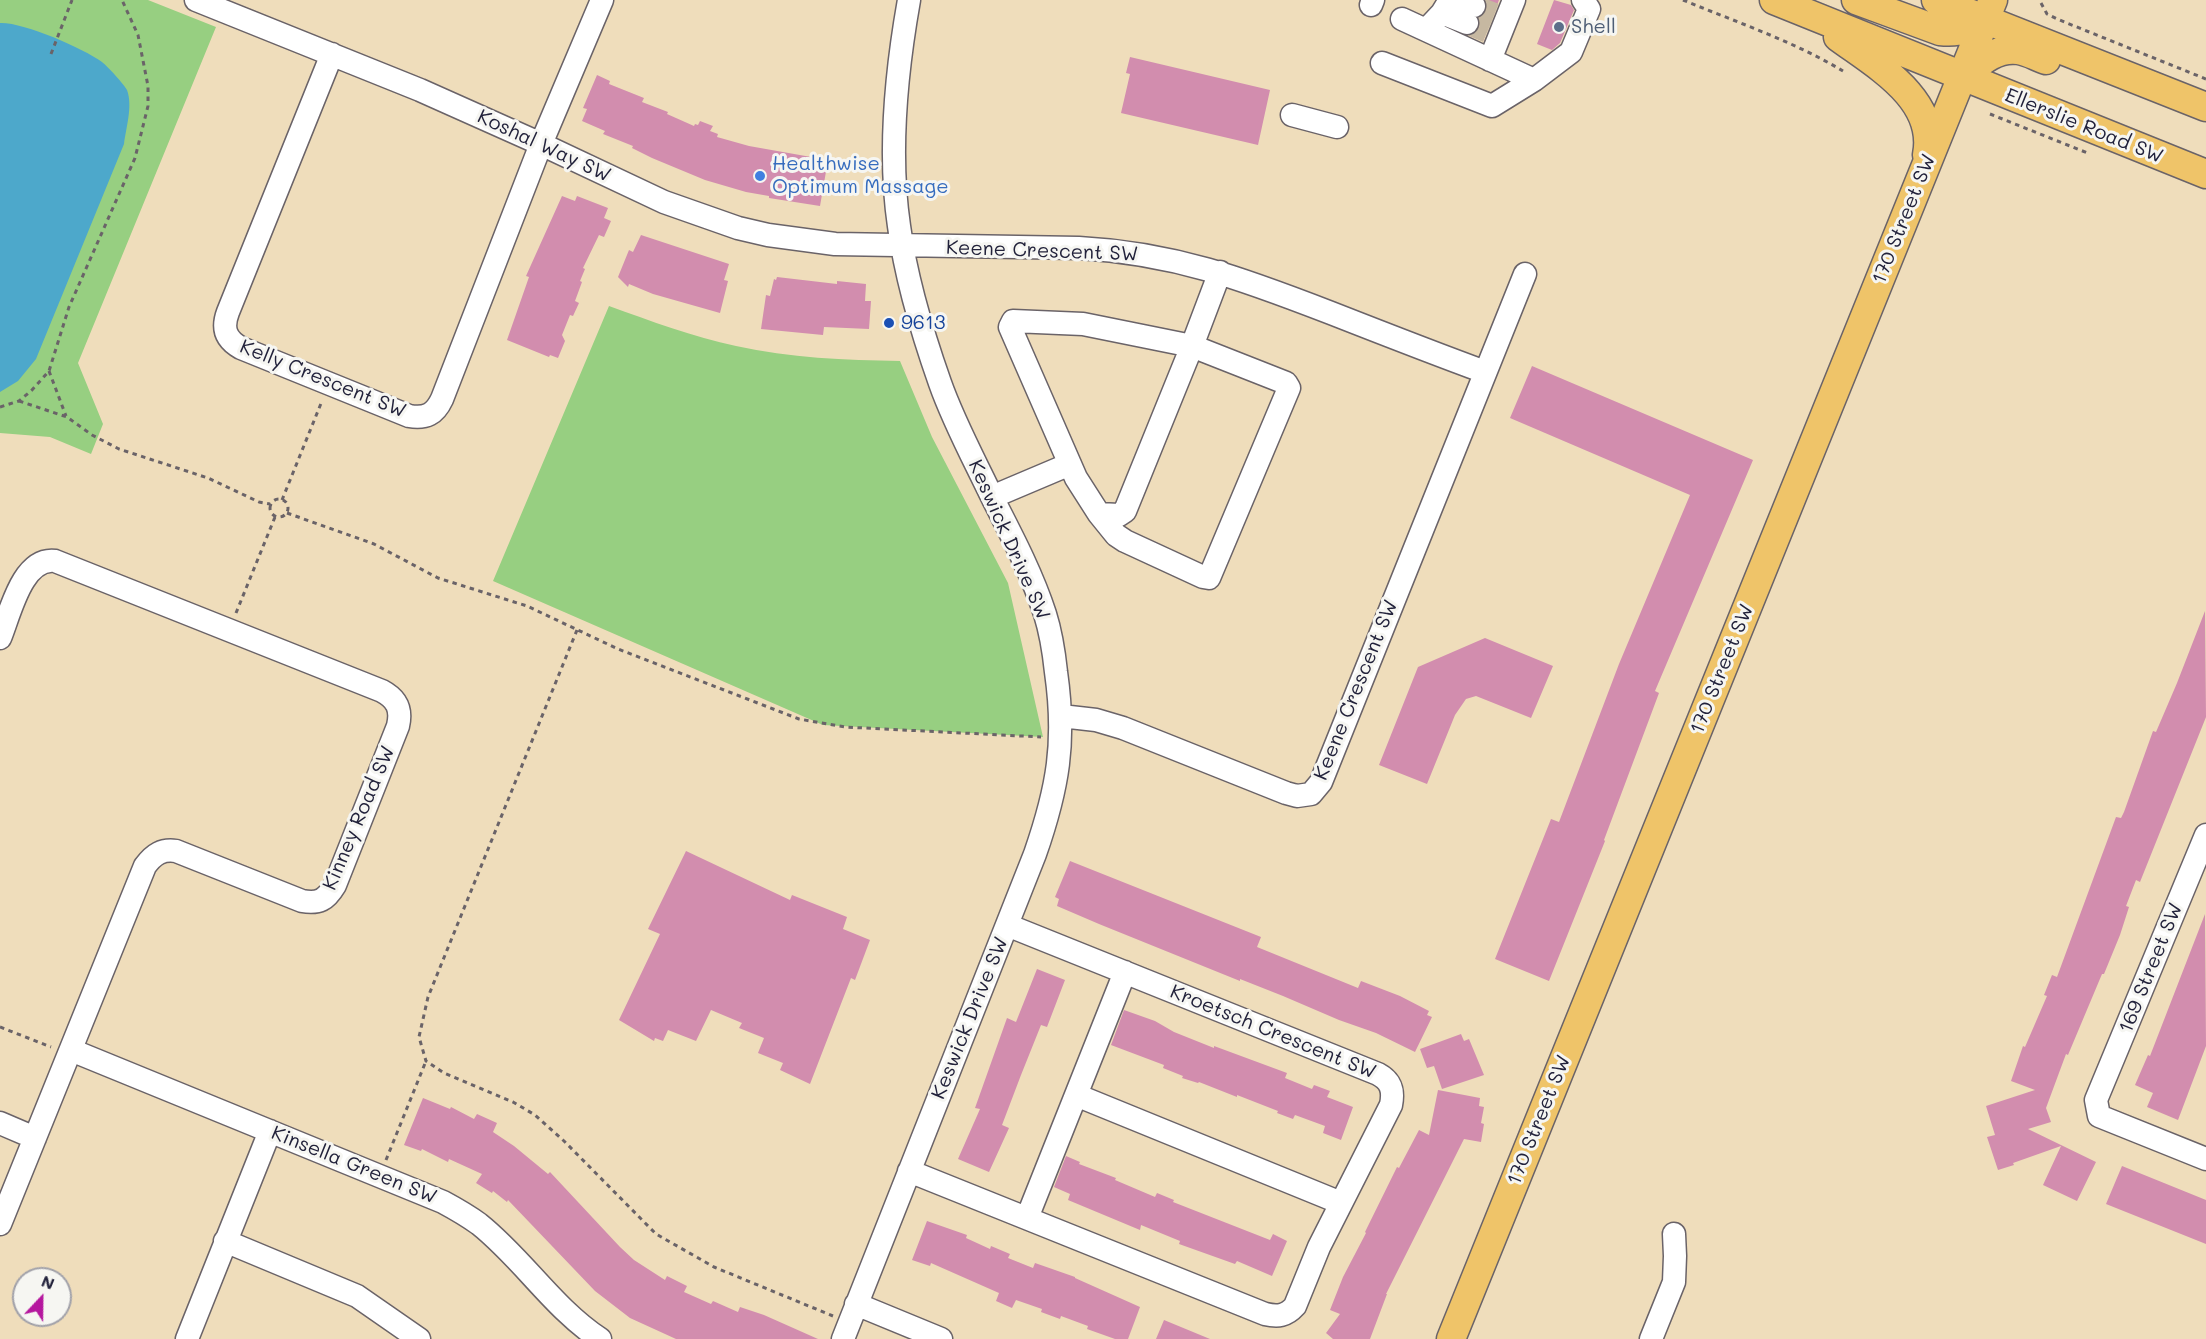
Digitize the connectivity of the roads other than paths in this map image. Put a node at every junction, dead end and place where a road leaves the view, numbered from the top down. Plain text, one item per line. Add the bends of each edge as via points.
1 (196, 0) edge
2 (602, 0) edge
3 (909, 0) edge
4 (1583, 0) edge
5 (1774, 0) edge
6 (1856, 0) edge
7 (1936, 0) edge
8 (1459, 8) edge
9 (1989, 10) edge
10 (1808, 13) junction
11 (1402, 19) dead end
12 (1501, 21) edge
13 (1426, 30) junction
14 (332, 54) junction
15 (1490, 60) junction
16 (1382, 63) dead end
17 (1962, 77) junction
18 (1534, 80) junction
19 (2206, 107) edge
20 (1292, 115) dead end
21 (2206, 121) edge
22 (1337, 127) dead end
23 (541, 144) junction
24 (1924, 168) junction
25 (2206, 174) edge
26 (903, 246) junction
27 (1220, 272) junction
28 (1525, 274) dead end
29 (1192, 346) junction
30 (1485, 372) junction
31 (1070, 464) junction
32 (992, 497) junction
33 (1099, 514) junction
34 (0, 638) edge
35 (1061, 716) junction
36 (2206, 835) edge
37 (1007, 925) junction
38 (1125, 972) junction
39 (70, 1052) junction
40 (1076, 1095) junction
41 (0, 1124) edge
42 (270, 1131) junction
43 (35, 1138) junction
44 (2206, 1159) edge
45 (909, 1171) junction
46 (1341, 1203) junction
47 (1027, 1218) junction
48 (0, 1224) edge
49 (1674, 1234) dead end
50 (225, 1241) junction
51 (856, 1304) junction
52 (187, 1339) edge
53 (418, 1339) edge
54 (600, 1339) edge
55 (843, 1339) edge
56 (941, 1339) edge
57 (1450, 1339) edge
58 (1651, 1339) edge

1 - 14 street, Koshal Way SW
2 - 23 street
3 - 26 street, Keswick Drive SW via 895,117 895,188
4 - 18 street via 1589,9 1571,52
5 - 10 main road, Ellerslie Road SW
6 - 9 main road via 1950,32 1973,28
7 - 9 main road
8 - 13 street
9 - 17 main road, 170 Street SW
9 - 19 main road
10 - 17 main road, Ellerslie Road SW
10 - 24 main road via 1891,77 1924,115 1929,135
11 - 13 street
12 - 15 street
13 - 15 street
14 - 23 street, Koshal Way SW
14 - 23 street, Kelly Crescent SW via 225,321 225,332 233,344 409,416 434,413
15 - 18 street
16 - 18 street via 1492,106
17 - 21 main road via 1999,51 2018,50
17 - 24 main road, 170 Street SW
17 - 25 main road, Ellerslie Road SW
20 - 22 street
23 - 26 street, Koshal Way SW via 664,202 738,228 835,244
24 - 57 main road, 170 Street SW
26 - 27 street, Keene Crescent SW via 1113,250 1172,259
26 - 32 street, Keswick Drive SW via 916,308 941,386
27 - 29 street
27 - 30 street, Keene Crescent SW
28 - 30 street, Keene Crescent SW
29 - 31 street via 1083,324 1013,321 1010,327
29 - 33 street via 1125,512
29 - 33 street via 1286,383 1289,388 1209,578 1125,541
30 - 35 street, Keene Crescent SW via 1321,782 1311,794 1286,793 1112,724
31 - 32 street
31 - 33 street
32 - 35 street, Keswick Drive SW via 1046,615
34 - 39 street, Kinney Road SW via 24,579 34,566 47,560 63,563 389,695 400,712 398,726 335,885 322,901 302,901 176,851 160,852 151,858
35 - 37 street, Keswick Drive SW via 1056,783 1045,826
36 - 44 street, 169 Street SW via 2098,1108
37 - 38 street, Kroetsch Crescent SW
37 - 45 street, Keswick Drive SW
38 - 40 street
38 - 46 street, Kroetsch Crescent SW via 1386,1078 1392,1090 1391,1105
39 - 42 street, Kinsella Green SW
39 - 43 street, Kinney Road SW
40 - 46 street
40 - 47 street
41 - 43 street
42 - 50 street
42 - 54 street, Kinsella Green SW via 444,1202 479,1225 557,1304
43 - 48 street, Kinney Road SW
45 - 47 street, Kroetsch Crescent SW
45 - 51 street, Keswick Drive SW
46 - 47 street, Kroetsch Crescent SW via 1295,1306 1290,1312 1274,1316
49 - 58 street via 1674,1281
50 - 52 street
50 - 53 street via 357,1296
51 - 55 street, Keswick Drive SW
51 - 56 street

